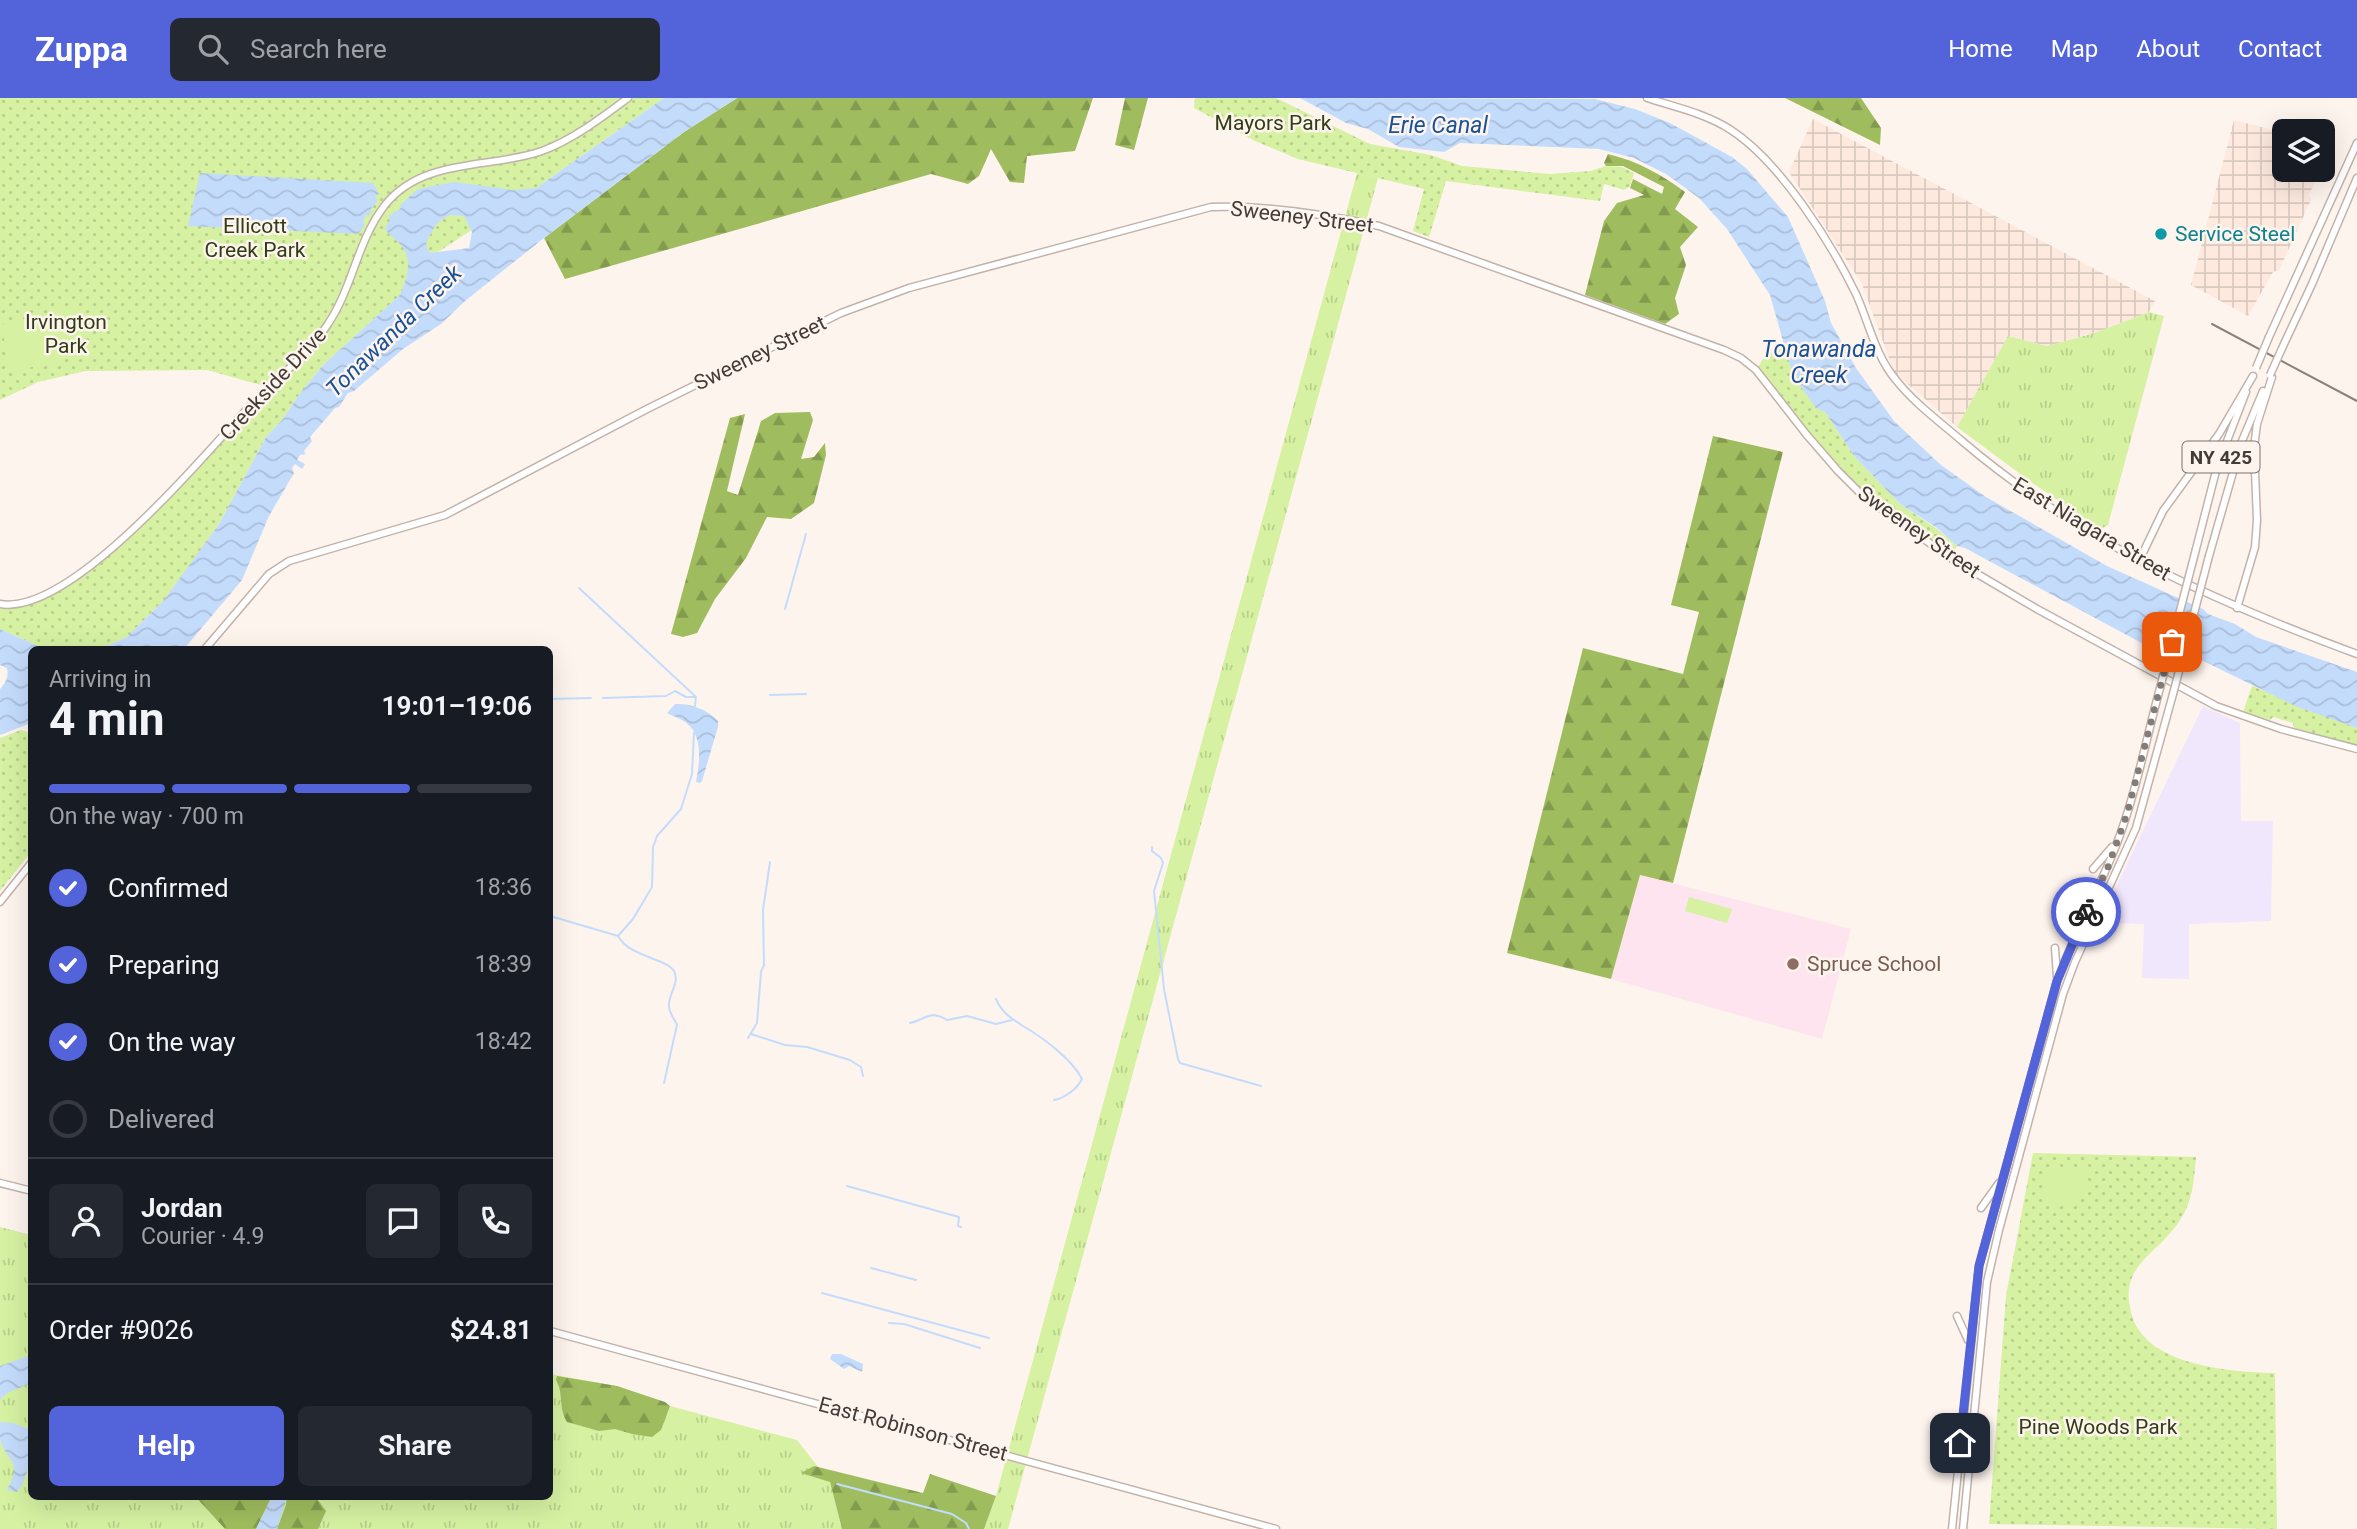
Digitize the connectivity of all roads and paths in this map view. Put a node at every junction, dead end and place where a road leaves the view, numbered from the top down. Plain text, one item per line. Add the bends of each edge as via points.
1 (628, 98) edge
2 (1647, 98) edge
3 (2357, 143) edge
4 (2357, 178) edge
5 (2253, 376) junction
6 (2271, 376) junction
7 (2139, 561) junction
8 (0, 604) edge
9 (2237, 608) junction
10 (208, 646) edge
11 (2357, 654) edge
12 (2357, 749) edge
13 (2118, 840) junction
14 (28, 867) edge
15 (2094, 869) dead end
16 (0, 902) edge
17 (2054, 948) dead end
18 (2057, 981) junction
19 (2002, 1178) junction
20 (0, 1183) edge
21 (28, 1190) edge
22 (1981, 1208) dead end
23 (1957, 1316) dead end
24 (553, 1332) edge
25 (1969, 1342) junction
26 (1276, 1529) edge
27 (1952, 1529) edge
28 (1963, 1529) edge

1 - 8 street, Creekside Drive via 553,146 522,156 448,167 401,191 386,204 370,230 339,308 310,348 92,566 41,597 16,605
2 - 7 street, East Niagara Street via 1719,124 1748,143 1778,174 1853,288 1881,359 1903,389 2007,478
3 - 5 street, NY 425, bridge
4 - 6 street, bridge
5 - 7 street via 2219,434 2163,511
5 - 13 street, NY 425, bridge via 2221,456
6 - 9 street via 2254,447 2255,547
6 - 28 street, NY 425, bridge via 2242,441 2136,828 2063,994 1999,1230 1984,1302
7 - 9 street, East Niagara Street
9 - 11 street, East Niagara Street
10 - 12 street, Sweeney Street via 269,574 289,561 445,515 841,313 909,288 1211,207 1248,206 1379,226 1724,350 1756,370 1806,435 1863,496 1952,559 2216,706
13 - 15 street
13 - 18 street, NY 425
14 - 16 street
17 - 18 street
18 - 19 street, NY 425
19 - 22 street
19 - 25 street, NY 425 via 1979,1266
20 - 21 street
23 - 25 street
24 - 26 street, East Robinson Street
25 - 27 street, NY 425

